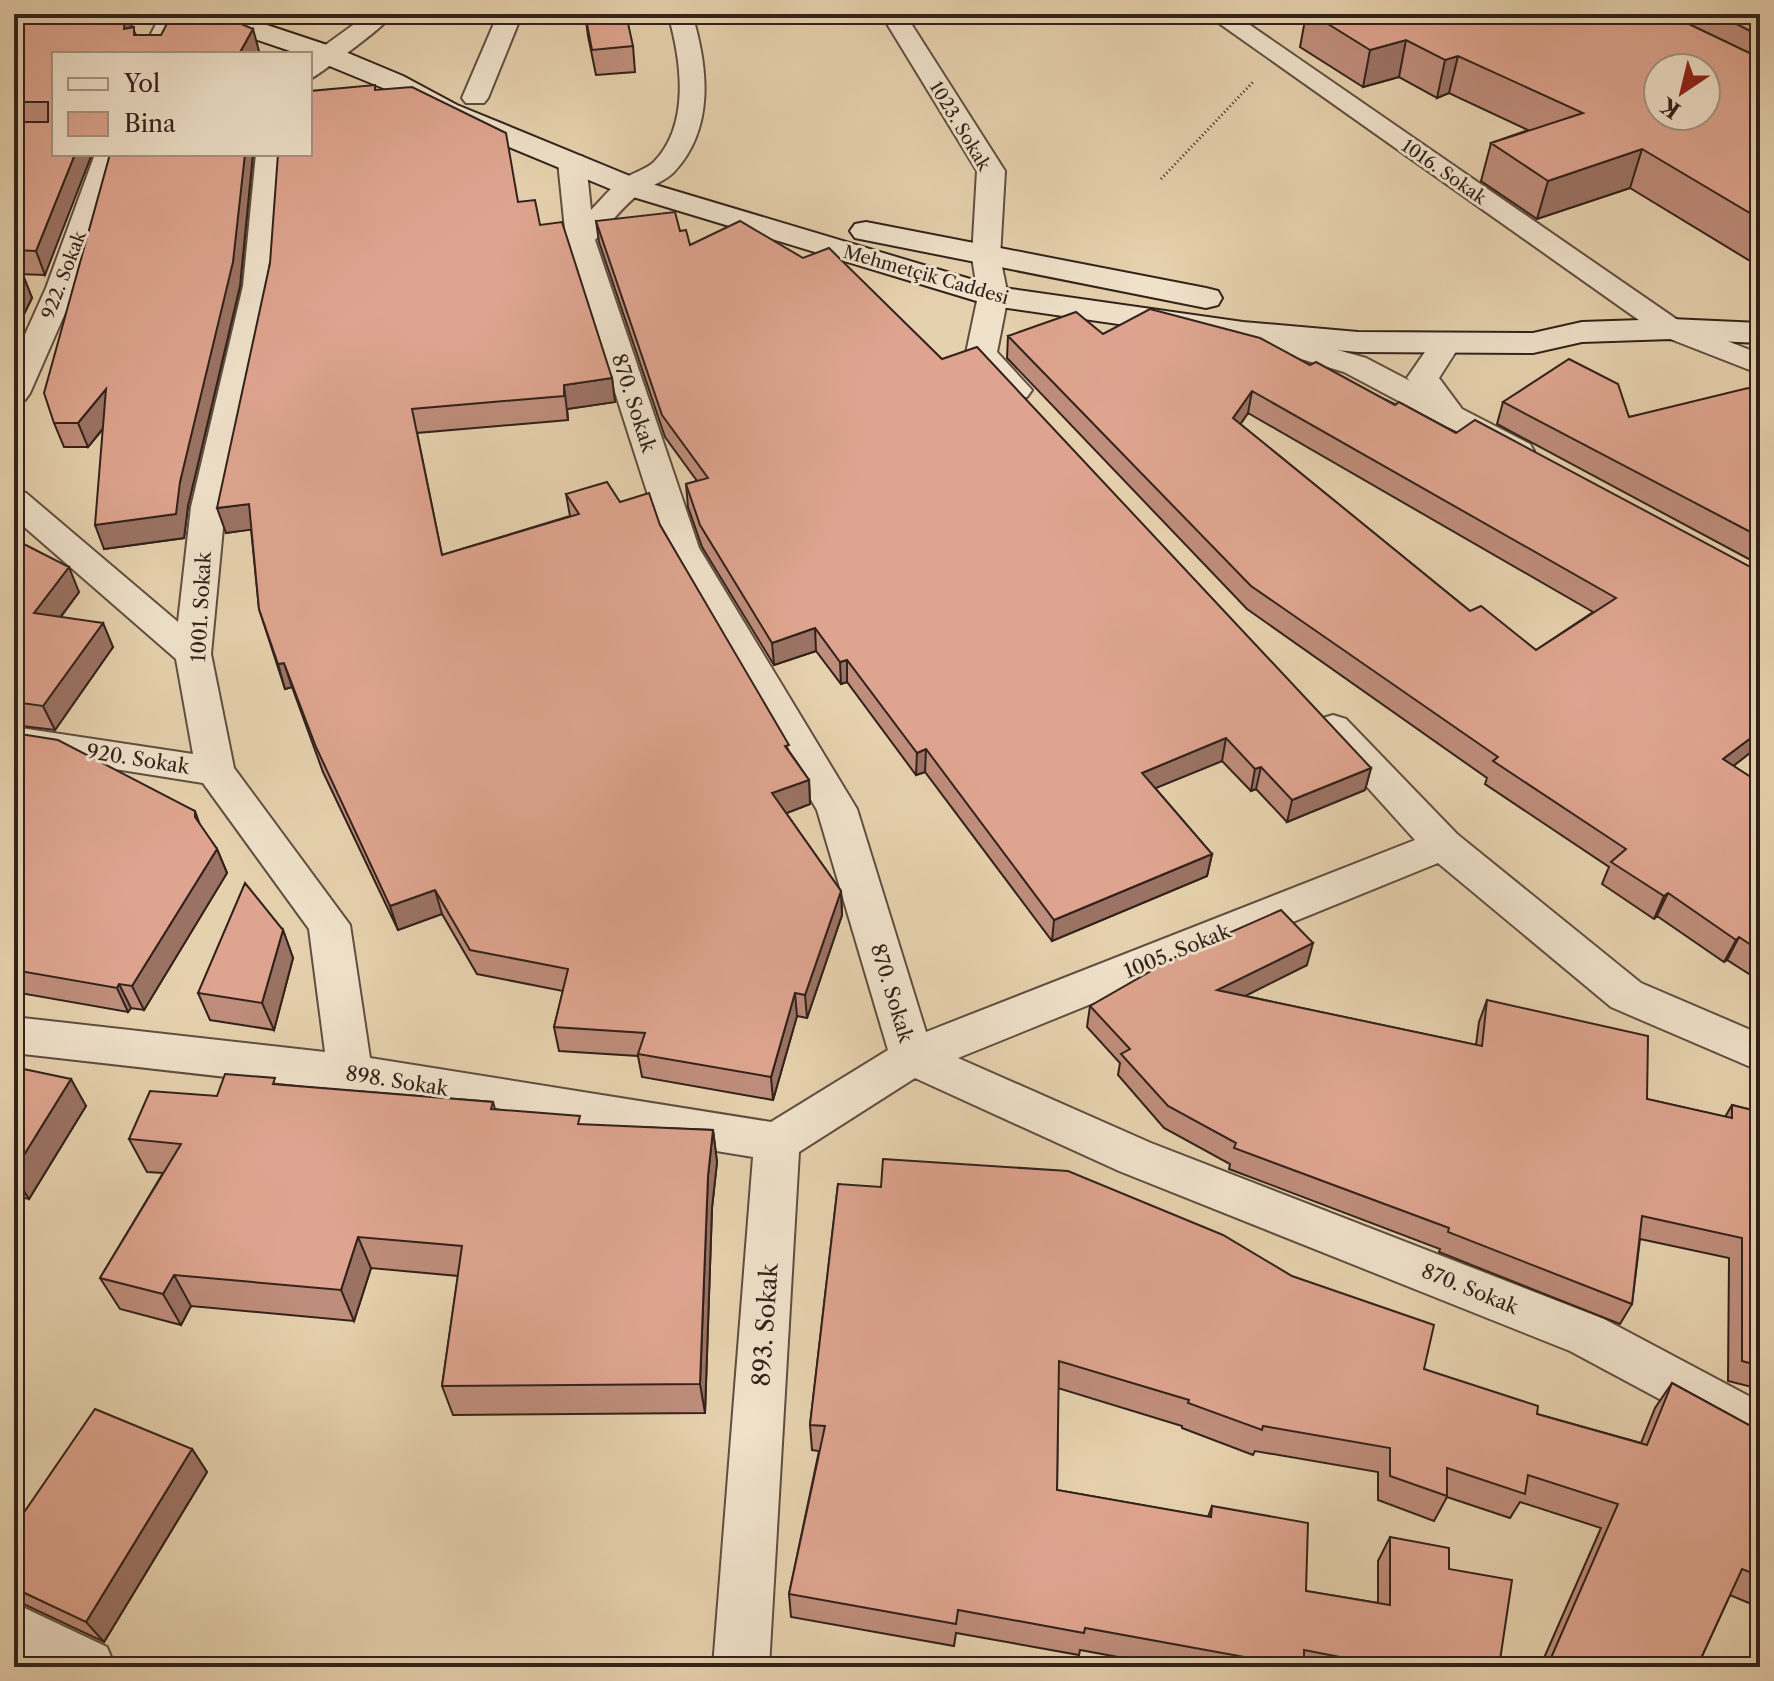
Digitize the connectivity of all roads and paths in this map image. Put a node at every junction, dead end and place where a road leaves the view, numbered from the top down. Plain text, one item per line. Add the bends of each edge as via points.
1 (28, 14) edge
2 (173, 14) edge
3 (208, 14) edge
4 (372, 14) edge
5 (510, 14) edge
6 (680, 14) edge
7 (893, 14) edge
8 (1218, 14) edge
9 (14, 17) edge
10 (155, 52) edge
11 (293, 52) edge
12 (1281, 58) junction
13 (318, 63) edge
14 (393, 82) junction
15 (475, 98) junction
16 (107, 156) edge
17 (269, 156) edge
18 (572, 162) junction
19 (663, 168) junction
20 (1161, 179) dead end
21 (631, 187) junction
22 (580, 239) junction
23 (986, 257) junction
24 (30, 286) dead end
25 (61, 288) junction
26 (993, 296) junction
27 (1671, 329) junction
28 (1243, 332) junction
29 (1582, 332) junction
30 (1760, 333) edge
31 (1447, 342) junction
32 (1760, 365) edge
33 (14, 393) edge
34 (1035, 410) edge
35 (1450, 414) junction
36 (1544, 465) edge
37 (14, 500) edge
38 (193, 654) junction
39 (1314, 708) edge
40 (14, 740) edge
41 (215, 771) junction
42 (1443, 845) junction
43 (14, 1035) edge
44 (1760, 1053) edge
45 (912, 1057) junction
46 (350, 1073) junction
47 (777, 1142) junction
48 (1760, 1429) edge
49 (14, 1631) edge
50 (741, 1666) edge
51 (87, 1667) edge
52 (749, 1667) edge

1 - 9 street
2 - 10 street
3 - 11 main road, Mehmetçik Caddesi
4 - 13 street via 372,23
5 - 15 street
6 - 19 street via 693,51 695,77 684,136
7 - 23 street, 1023. Sokak via 991,171
8 - 12 street, 1016. Sokak
12 - 20 path
12 - 27 street, 1016. Sokak
13 - 14 main road, Mehmetçik Caddesi
14 - 15 main road, Mehmetçik Caddesi
14 - 18 main road, Mehmetçik Caddesi via 447,111
15 - 19 main road, Mehmetçik Caddesi
16 - 25 street, 922. Sokak
17 - 38 street, 1001. Sokak via 258,286 208,507
18 - 21 main road, Mehmetçik Caddesi
18 - 22 street, 870. Sokak
19 - 21 street
19 - 23 main road, Mehmetçik Caddesi via 772,210
21 - 22 street
21 - 26 main road, Mehmetçik Caddesi
22 - 45 street, 870. Sokak via 682,548 837,809
23 - 26 street, 1023. Sokak
23 - 29 main road, Mehmetçik Caddesi via 1241,303 1440,319 1521,318
24 - 25 street
25 - 33 street, 922. Sokak
26 - 28 main road, Mehmetçik Caddesi
26 - 34 street via 981,353
27 - 29 main road, Mehmetçik Caddesi
27 - 30 main road, Mehmetçik Caddesi
27 - 32 street, 1016. Sokak
28 - 31 main road, Mehmetçik Caddesi via 1358,342
28 - 35 street via 1355,365
29 - 31 main road, Mehmetçik Caddesi via 1533,343
31 - 35 street via 1423,378
35 - 36 street
37 - 38 street
38 - 41 street, 1001. Sokak
39 - 42 street
40 - 41 street, 920. Sokak
41 - 46 street, 1001. Sokak via 329,925
42 - 44 street via 1626,995
42 - 45 street, 1005. Sokak
43 - 46 street, 898. Sokak
45 - 47 street
45 - 48 street, 870. Sokak via 1135,1157 1587,1335
46 - 47 street, 898. Sokak
47 - 50 street, 893. Sokak
49 - 51 street
50 - 52 street

